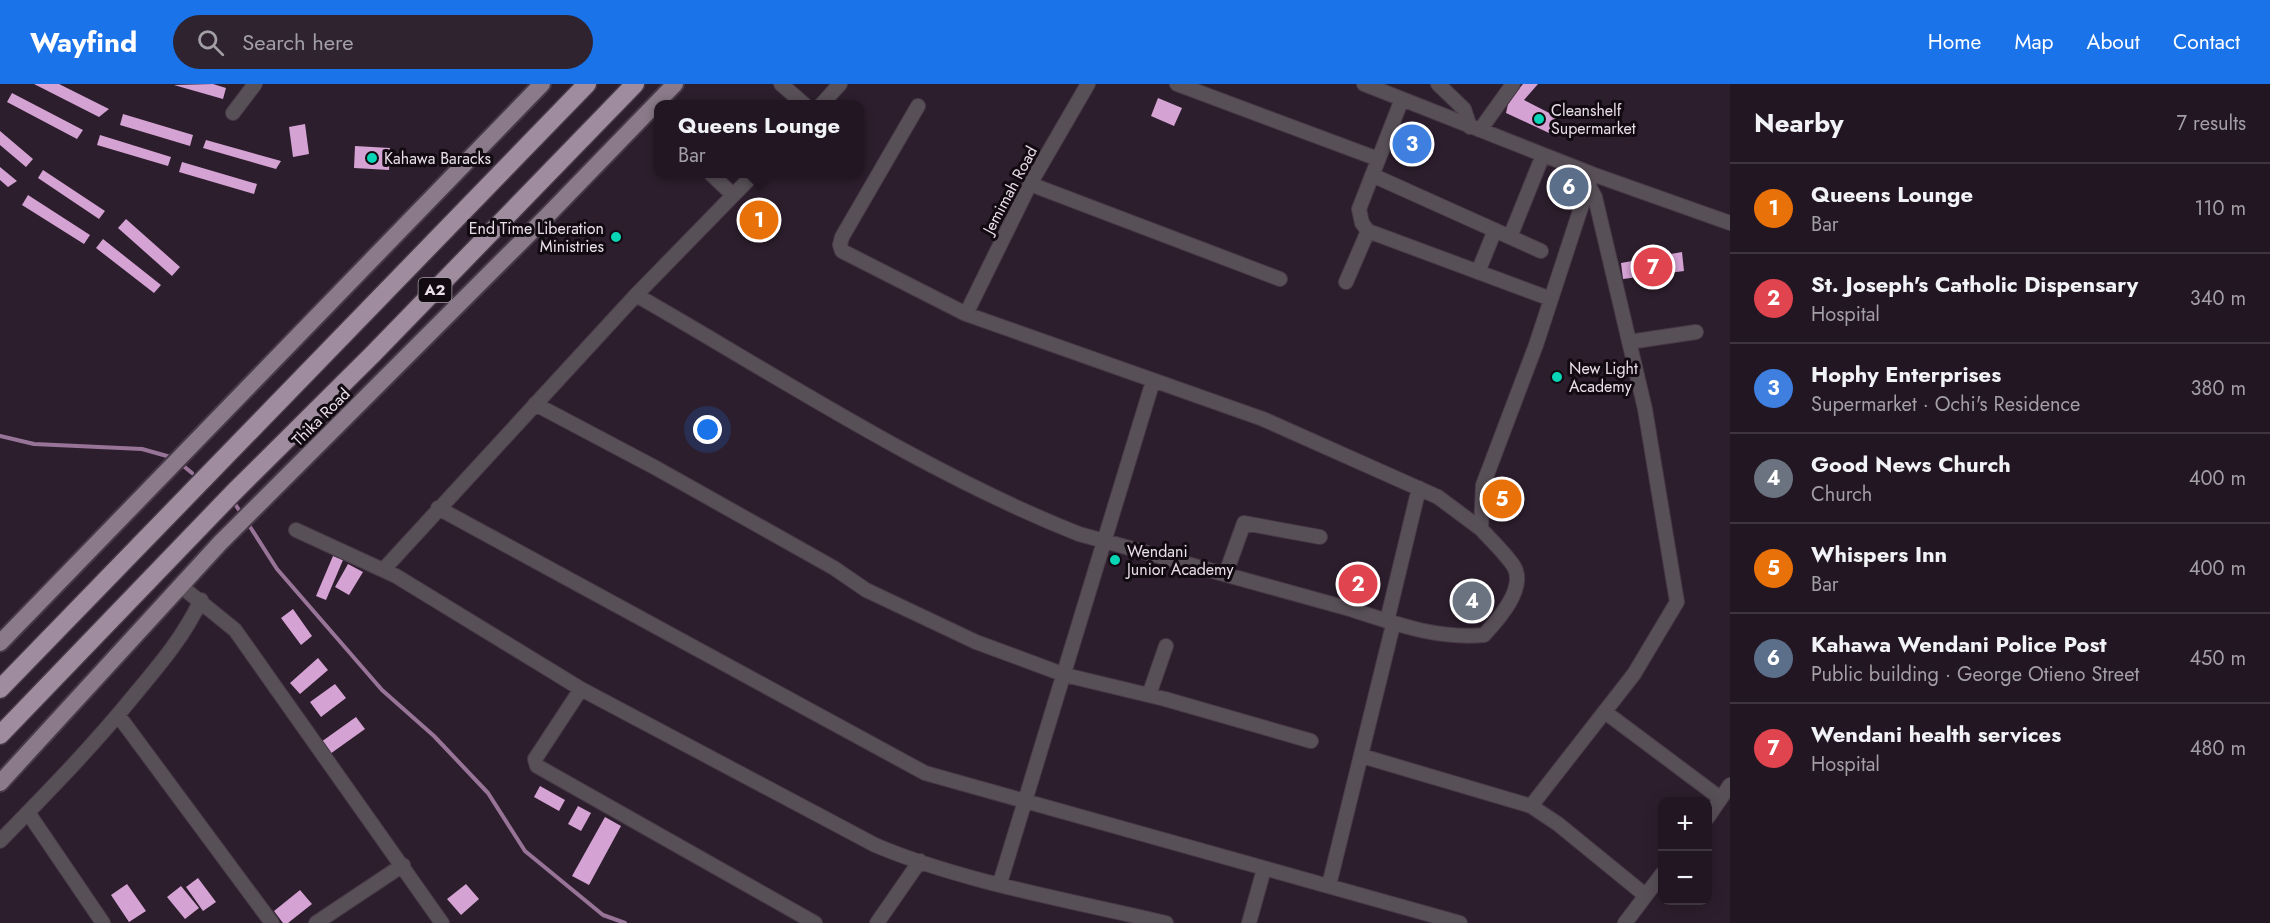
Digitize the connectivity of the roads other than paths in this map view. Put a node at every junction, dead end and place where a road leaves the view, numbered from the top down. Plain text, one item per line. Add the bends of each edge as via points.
1 (255, 84) edge
2 (542, 84) edge
3 (587, 84) edge
4 (635, 84) edge
5 (675, 84) edge
6 (781, 84) edge
7 (840, 84) edge
8 (1088, 84) edge
9 (1178, 84) edge
10 (1364, 84) edge
11 (1438, 84) edge
12 (1514, 84) edge
13 (1402, 99) junction
14 (659, 100) edge
15 (799, 100) edge
16 (826, 100) edge
17 (654, 105) edge
18 (918, 106) dead end
19 (233, 113) dead end
20 (1475, 128) junction
21 (1543, 155) junction
22 (1378, 159) junction
23 (1372, 175) junction
24 (715, 178) edge
25 (750, 178) edge
26 (1590, 179) junction
27 (1030, 184) junction
28 (733, 195) junction
29 (1730, 223) edge
30 (1495, 230) junction
31 (1368, 231) junction
32 (1510, 237) junction
33 (1541, 251) dead end
34 (1478, 272) junction
35 (1280, 279) dead end
36 (1346, 282) dead end
37 (636, 295) junction
38 (1551, 299) junction
39 (966, 314) junction
40 (1696, 332) dead end
41 (1629, 342) junction
42 (1153, 381) junction
43 (535, 404) junction
44 (1419, 488) junction
45 (438, 508) junction
46 (1481, 529) junction
47 (296, 530) dead end
48 (1320, 537) dead end
49 (1105, 541) junction
50 (384, 569) junction
51 (1226, 573) junction
52 (182, 587) junction
53 (201, 600) junction
54 (1390, 623) junction
55 (0, 644) edge
56 (1166, 646) dead end
57 (1065, 675) junction
58 (0, 689) edge
59 (581, 689) junction
60 (1149, 696) junction
61 (1605, 712) junction
62 (118, 715) junction
63 (0, 735) edge
64 (1311, 741) dead end
65 (1362, 756) junction
66 (0, 783) edge
67 (1730, 785) edge
68 (1720, 798) junction
69 (1024, 803) junction
70 (1531, 806) junction
71 (1712, 810) edge
72 (29, 814) junction
73 (0, 841) edge
74 (920, 861) junction
75 (403, 865) junction
76 (1264, 869) junction
77 (1658, 879) edge
78 (1000, 884) junction
79 (1329, 885) junction
80 (1646, 895) junction
81 (103, 923) edge
82 (272, 923) edge
83 (316, 923) edge
84 (442, 923) edge
85 (815, 923) edge
86 (877, 923) edge
87 (1166, 923) edge
88 (1249, 923) edge
89 (1460, 923) edge
90 (1625, 923) edge

1 - 19 street
2 - 55 main road
3 - 58 highway, A2
4 - 63 highway, Thika Road / A2
5 - 14 main road, Thika Road
6 - 15 street
7 - 16 street
8 - 27 street, Jemimah Road
9 - 22 street
10 - 13 street
11 - 20 street via 1458,102
12 - 20 street
13 - 20 street
13 - 22 street
17 - 52 main road, Thika Road via 220,543
18 - 39 street via 840,245 842,251
20 - 21 street
21 - 26 street
21 - 32 street
22 - 23 street
23 - 30 street
23 - 31 street via 1359,209
24 - 28 street
25 - 28 street
26 - 29 street
26 - 38 street
26 - 41 street
27 - 35 street
27 - 39 street, Jemimah Road
28 - 37 street
30 - 32 street
30 - 34 street
31 - 34 street
31 - 36 street
32 - 33 street
34 - 38 street
37 - 43 street
37 - 49 street via 965,483 1042,519
38 - 46 street via 1483,485
39 - 42 street
40 - 41 street
41 - 61 street via 1645,409 1677,602 1634,674
42 - 44 street via 1263,419
42 - 49 street
43 - 45 street
43 - 57 street via 834,568 866,590 976,642
44 - 46 street
44 - 54 street
45 - 50 street
45 - 69 street via 906,765
46 - 54 street via 1515,566 1516,579 1514,593 1488,631 1484,635 1457,636
47 - 50 street
48 - 51 street via 1244,523
49 - 51 street
49 - 57 street
50 - 59 street
51 - 54 street
52 - 53 street
52 - 66 main road, Thika Road
53 - 62 street via 178,642
53 - 75 street via 235,630
54 - 65 street
56 - 60 street
57 - 60 street
57 - 69 street
59 - 74 street via 875,845
59 - 85 street via 536,759 537,766
60 - 64 street
61 - 68 street
61 - 70 street
62 - 72 street
62 - 82 street
65 - 70 street
65 - 79 street
67 - 68 street
68 - 71 street
69 - 76 street
69 - 78 street
70 - 80 street
72 - 73 street
72 - 81 street
74 - 78 street
74 - 86 street
75 - 83 street
75 - 84 street
76 - 79 street
76 - 88 street
77 - 80 street
78 - 87 street
79 - 89 street
80 - 90 street

